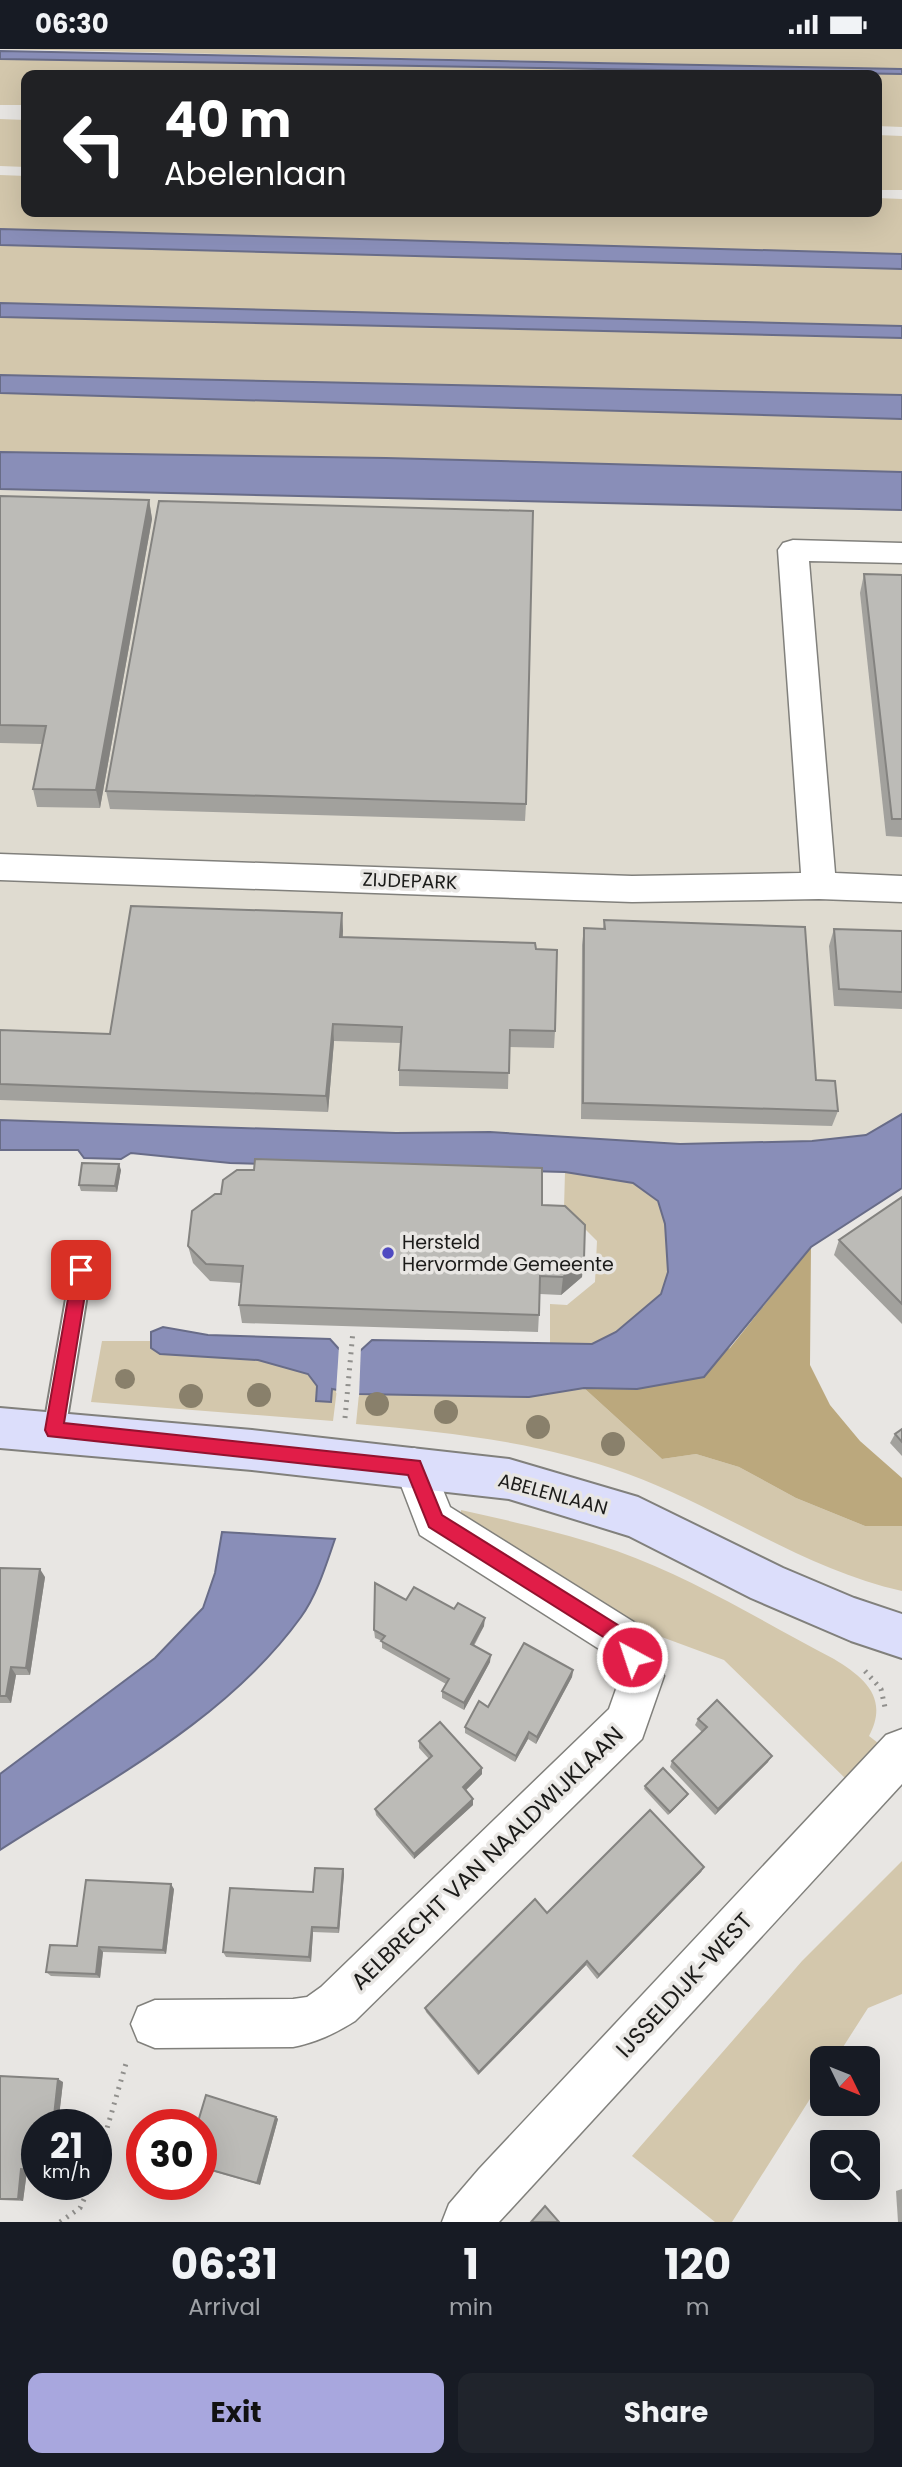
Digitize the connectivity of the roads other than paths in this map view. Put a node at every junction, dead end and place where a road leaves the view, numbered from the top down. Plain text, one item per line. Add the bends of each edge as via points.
1 (902, 553) edge
2 (0, 867) edge
3 (819, 886) junction
4 (902, 889) edge
5 (81, 1270) dead end
6 (0, 1428) edge
7 (54, 1430) junction
8 (414, 1467) junction
9 (902, 1636) edge
10 (902, 1751) edge
11 (155, 2024) road end
12 (467, 2222) edge

1 - 3 street via 793,550
2 - 3 street, ZIJDEPARK via 632,889
3 - 4 street, ZIJDEPARK
5 - 7 lane
6 - 7 street, ABELENLAAN
7 - 8 street, ABELENLAAN
8 - 9 street, ABELENLAAN via 509,1479 638,1518 767,1583
8 - 11 street, AELBRECHT VAN NAALDWIJKLAAN via 435,1521 622,1639 642,1676 626,1723 326,2012 293,2023
10 - 12 street, IJSSELDIJK-WEST

